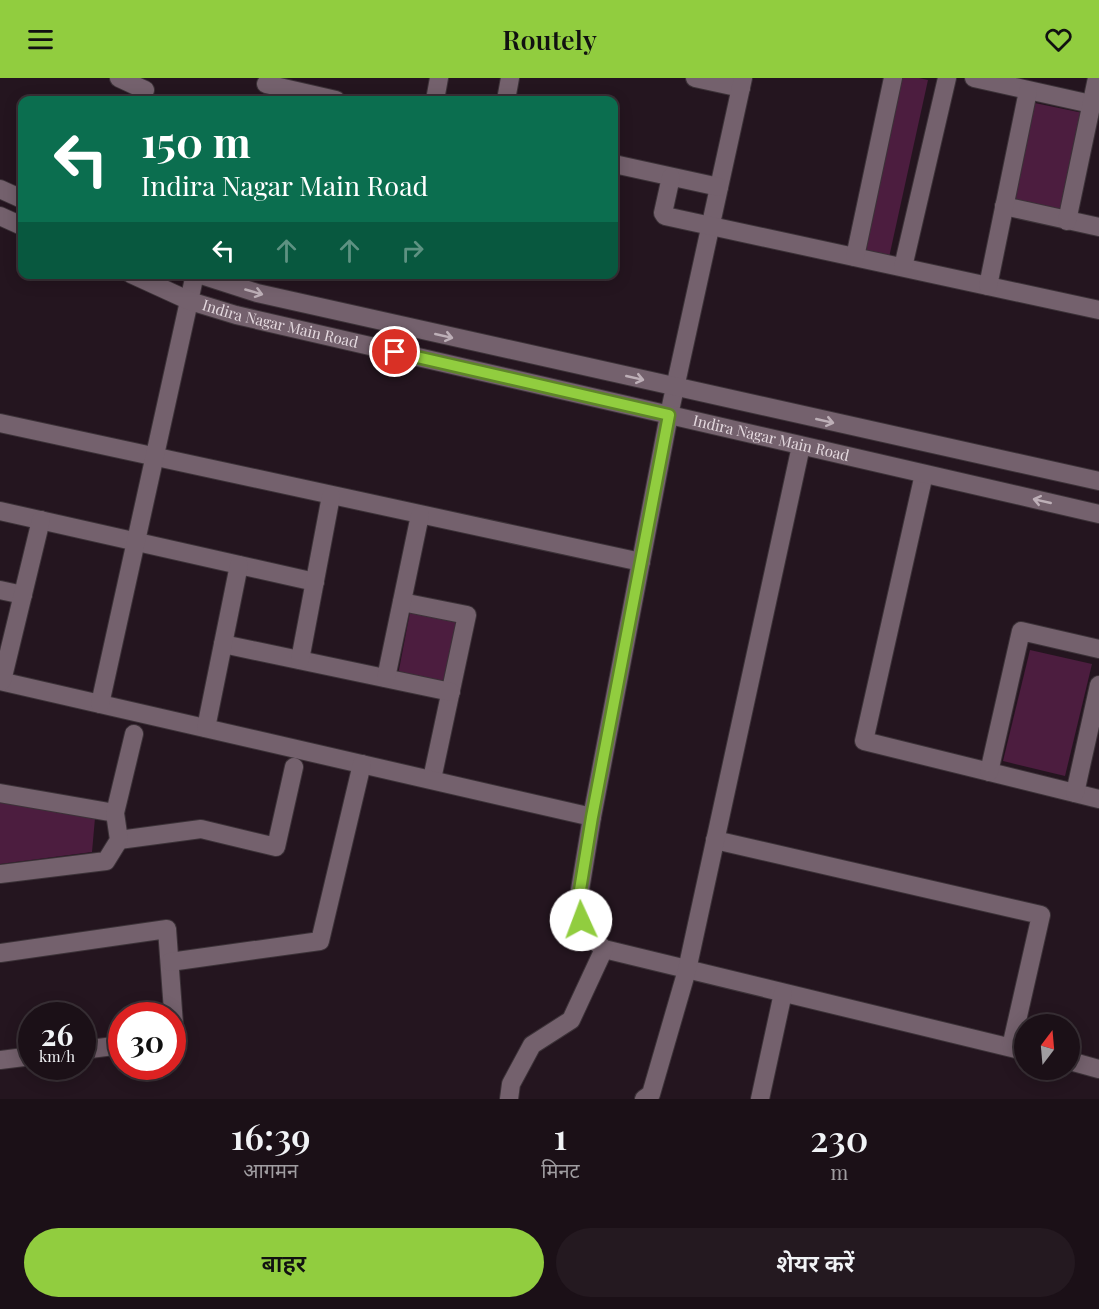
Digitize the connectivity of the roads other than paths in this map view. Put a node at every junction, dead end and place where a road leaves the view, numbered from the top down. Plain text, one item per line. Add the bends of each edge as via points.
1 (119, 78) edge
2 (439, 78) edge
3 (510, 78) edge
4 (695, 78) edge
5 (893, 78) edge
6 (947, 78) edge
7 (974, 78) edge
8 (1097, 78) edge
9 (742, 83) edge
10 (265, 87) edge
11 (146, 90) edge
12 (1028, 91) junction
13 (311, 96) edge
14 (436, 96) edge
15 (507, 96) edge
16 (1091, 104) junction
17 (618, 165) edge
18 (670, 177) junction
19 (719, 188) junction
20 (0, 189) edge
21 (18, 197) edge
22 (1004, 206) junction
23 (0, 216) edge
24 (1067, 221) junction
25 (18, 224) edge
26 (711, 226) junction
27 (1099, 227) edge
28 (855, 257) junction
29 (903, 267) junction
30 (141, 279) edge
31 (196, 279) edge
32 (213, 279) edge
33 (988, 286) junction
34 (190, 302) junction
35 (1099, 310) edge
36 (675, 387) junction
37 (669, 415) junction
38 (0, 423) edge
39 (801, 446) junction
40 (155, 457) junction
41 (924, 474) junction
42 (1099, 481) edge
43 (332, 496) junction
44 (0, 511) edge
45 (1099, 514) edge
46 (420, 515) junction
47 (41, 520) junction
48 (137, 542) junction
49 (641, 562) junction
50 (239, 565) junction
51 (315, 582) junction
52 (0, 590) edge
53 (23, 595) junction
54 (402, 602) junction
55 (223, 644) junction
56 (1099, 649) edge
57 (300, 660) junction
58 (386, 678) junction
59 (1, 681) edge
60 (1099, 685) edge
61 (451, 692) junction
62 (100, 704) junction
63 (206, 728) junction
64 (134, 734) dead end
65 (362, 764) junction
66 (294, 767) dead end
67 (989, 772) junction
68 (432, 779) junction
69 (0, 793) edge
70 (1075, 793) junction
71 (1099, 799) edge
72 (115, 813) junction
73 (592, 817) junction
74 (119, 840) junction
75 (715, 840) junction
76 (0, 874) edge
77 (604, 949) junction
78 (0, 953) edge
79 (170, 962) junction
80 (687, 970) junction
81 (783, 993) junction
82 (173, 1002) edge
83 (1024, 1014) edge
84 (1014, 1048) edge
85 (18, 1058) edge
86 (0, 1060) edge
87 (1080, 1064) edge
88 (1099, 1069) edge
89 (509, 1099) edge
90 (644, 1099) edge
91 (760, 1099) edge

1 - 11 street
2 - 14 street
3 - 15 street
4 - 9 street
5 - 28 street
6 - 29 street
7 - 12 street
8 - 16 street
9 - 19 street
10 - 13 street
12 - 16 street
12 - 22 street
16 - 24 street
17 - 18 street
18 - 19 street
18 - 26 street via 664,215
19 - 26 street
20 - 21 street
22 - 24 street
22 - 33 street
23 - 25 street
24 - 27 street
26 - 28 street
26 - 36 street
28 - 29 street
29 - 33 street
30 - 34 street, Indira Nagar Main Road
31 - 34 street
32 -> 36 street, Indira Nagar Main Road via 257,293
33 - 35 street
34 - 37 street, Indira Nagar Main Road
34 - 40 street
36 - 37 street
36 -> 42 street, Indira Nagar Main Road
37 - 39 street, Indira Nagar Main Road
37 - 49 street
38 - 40 street
39 - 41 street, Indira Nagar Main Road
39 - 75 street
40 - 43 street
40 - 48 street
45 -> 41 street, Indira Nagar Main Road
41 - 67 street via 864,741
43 - 46 street
43 - 51 street
44 - 47 street
46 - 49 street
46 - 54 street
47 - 48 street
47 - 53 street
48 - 50 street
48 - 62 street
49 - 73 street
50 - 51 street
50 - 55 street
51 - 57 street
52 - 53 street
53 - 59 street
54 - 58 street
54 - 61 street via 468,615
55 - 57 street
55 - 63 street
56 - 67 street via 1021,631
57 - 58 street
58 - 61 street
59 - 62 street
60 - 70 street
61 - 68 street
62 - 63 street
63 - 65 street
64 - 72 street
65 - 68 street
65 - 79 street via 320,941
66 - 74 street via 276,847 201,829
67 - 70 street
68 - 73 street
69 - 72 street
70 - 71 street
72 - 74 street
73 - 77 street via 577,908 585,932
74 - 76 street via 106,861
75 - 80 street
75 - 83 street via 1041,915
77 - 80 street
77 - 89 street via 571,1020 532,1045 511,1084
78 - 79 street via 167,929
79 - 82 street
80 - 81 street
80 - 90 street via 651,1094
81 - 84 street
81 - 91 street
85 - 86 street
87 - 88 street

